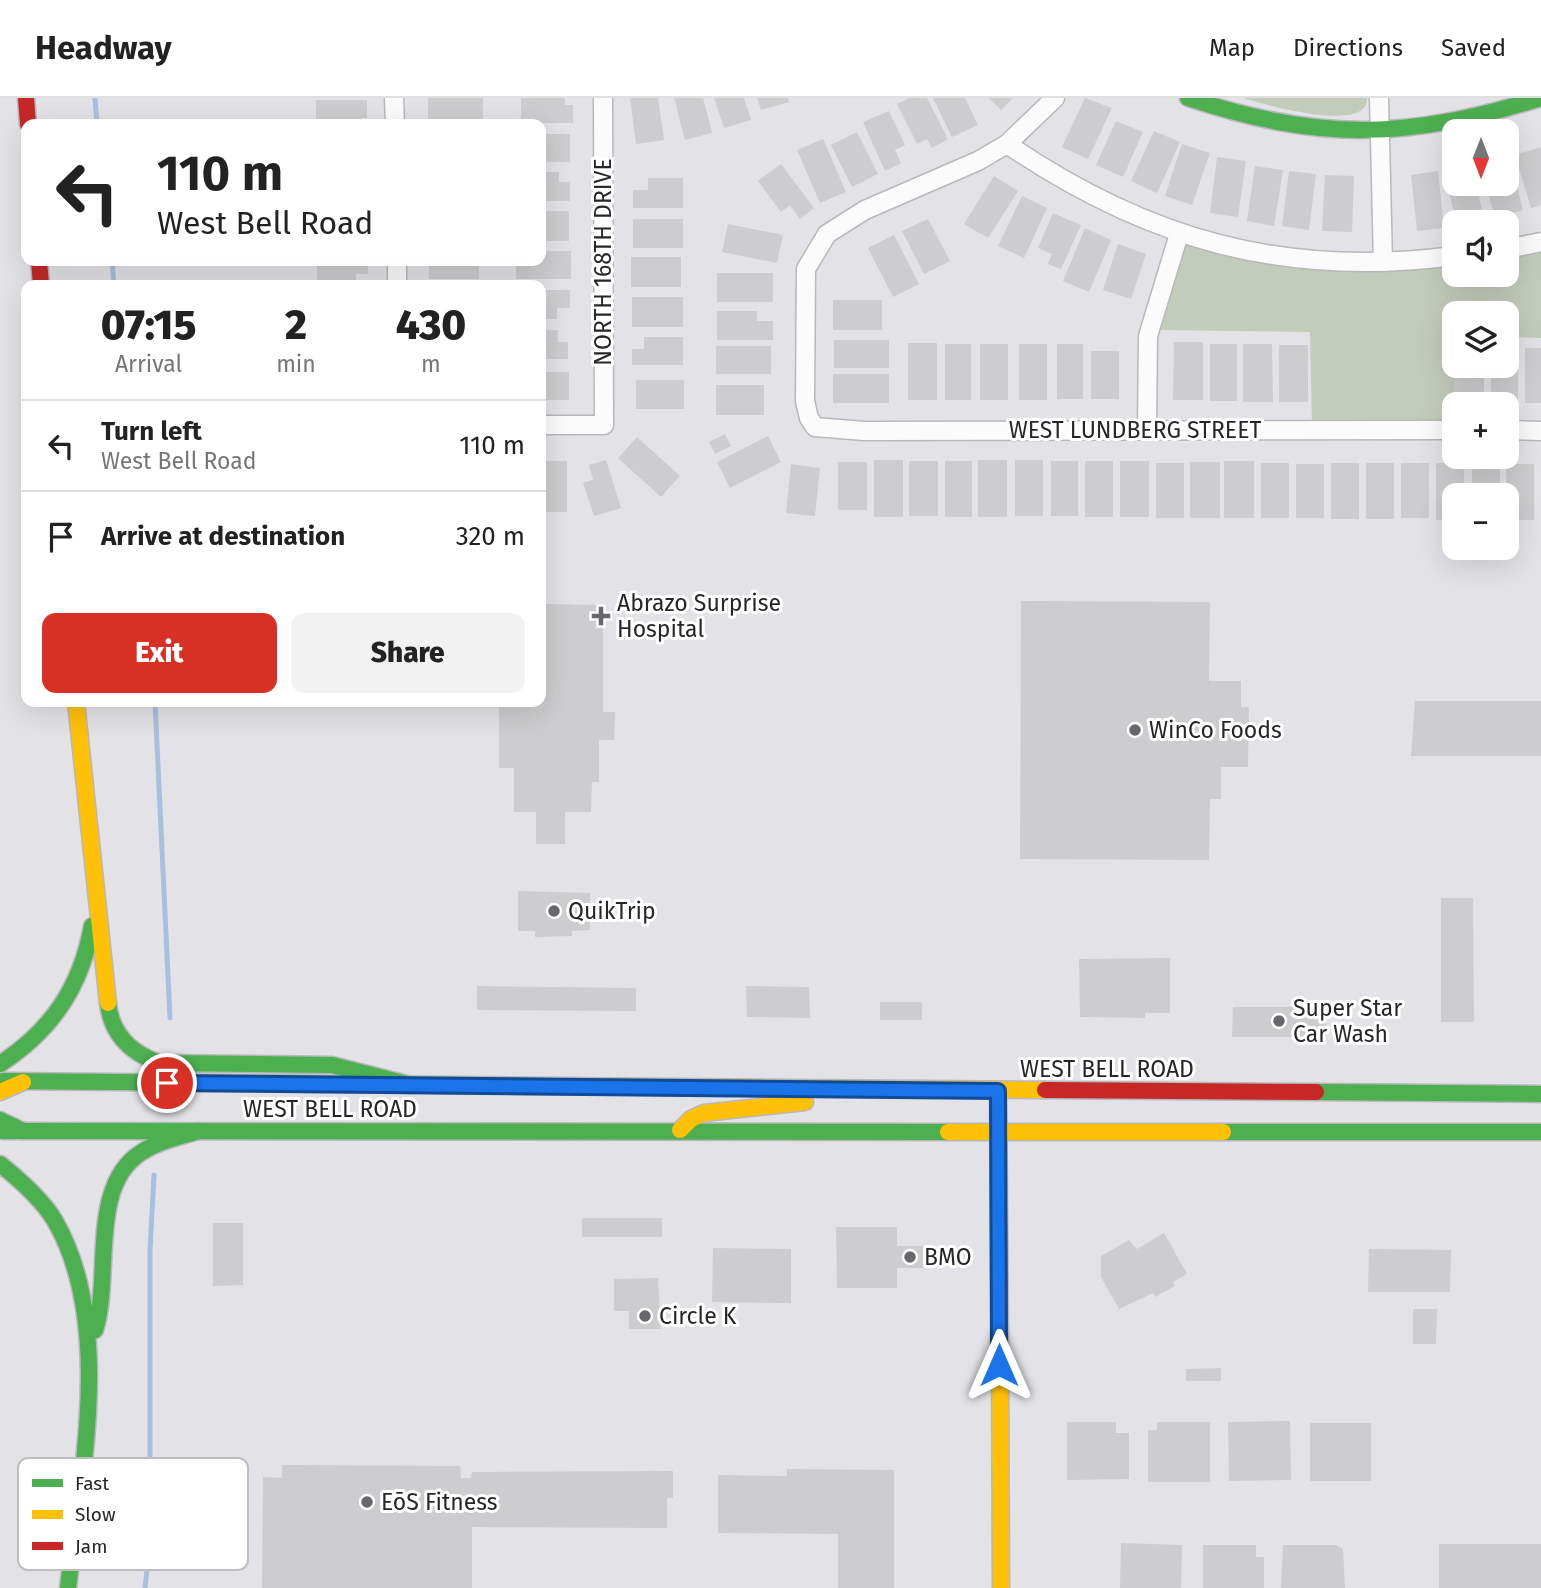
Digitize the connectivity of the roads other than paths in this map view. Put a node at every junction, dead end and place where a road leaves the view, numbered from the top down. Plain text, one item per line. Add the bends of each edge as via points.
1 (26, 98) edge
2 (394, 98) edge
3 (603, 98) edge
4 (1055, 98) edge
5 (1188, 98) edge
6 (1379, 98) edge
7 (1541, 98) edge
8 (28, 119) edge
9 (395, 119) edge
10 (1379, 133) junction
11 (1007, 144) junction
12 (1179, 234) junction
13 (1541, 242) edge
14 (1519, 247) edge
15 (1442, 257) edge
16 (1383, 262) junction
17 (546, 425) edge
18 (1147, 430) junction
19 (1442, 430) edge
20 (1519, 430) edge
21 (1541, 431) edge
22 (76, 707) edge
23 (95, 898) junction
24 (0, 1064) edge
25 (0, 1081) edge
26 (23, 1082) junction
27 (411, 1085) junction
28 (839, 1090) junction
29 (998, 1091) junction
30 (0, 1092) edge
31 (1533, 1093) edge
32 (1539, 1113) edge
33 (1425, 1114) dead end
34 (1511, 1114) dead end
35 (518, 1116) dead end
36 (0, 1120) edge
37 (680, 1130) junction
38 (0, 1131) edge
39 (23, 1131) junction
40 (198, 1131) junction
41 (474, 1131) junction
42 (998, 1131) junction
43 (1392, 1132) junction
44 (1524, 1132) junction
45 (1541, 1132) edge
46 (0, 1164) edge
47 (88, 1353) junction
48 (79, 1458) edge
49 (70, 1570) edge
50 (68, 1588) edge
51 (1001, 1588) edge

1 - 8 main road
2 - 9 street
3 - 17 street, NORTH 168TH DRIVE via 604,425
4 - 11 street
5 - 10 main road via 1281,126
6 - 10 street
7 - 10 main road via 1471,121
10 - 16 street
11 - 12 street via 1060,180 1124,213
11 - 18 street, WEST LUNDBERG STREET via 865,210 827,234 815,250 806,269 805,401 809,418 815,427 864,431
12 - 16 street via 1280,257
12 - 18 street via 1147,336
13 - 14 street
15 - 16 street
18 - 19 street, WEST LUNDBERG STREET
20 - 21 street
22 - 23 main road
23 - 24 main road via 86,962 67,1004 49,1026
23 - 27 main road via 109,1014 118,1037 141,1057 159,1063 332,1065
25 - 26 main road, WEST BELL ROAD
26 - 27 main road, WEST BELL ROAD
26 - 30 main road
27 - 28 main road, WEST BELL ROAD via 677,1095
28 - 29 main road, WEST BELL ROAD
28 - 37 main road via 785,1109 706,1110 694,1114
29 - 31 main road, WEST BELL ROAD
29 - 42 main road
31 - 34 main road
32 - 44 main road
33 - 43 main road
35 - 41 main road
36 - 39 main road
37 - 41 main road, WEST BELL ROAD
37 - 42 main road, WEST BELL ROAD
38 - 39 main road, WEST BELL ROAD
39 - 40 main road, WEST BELL ROAD
40 - 41 main road, WEST BELL ROAD
40 - 47 main road via 150,1147 126,1165 115,1185 101,1312
42 - 43 main road, WEST BELL ROAD
42 - 51 main road
43 - 44 main road, WEST BELL ROAD
44 - 45 main road, WEST BELL ROAD
46 - 47 main road via 56,1222 69,1248 81,1293
47 - 48 main road
49 - 50 main road

